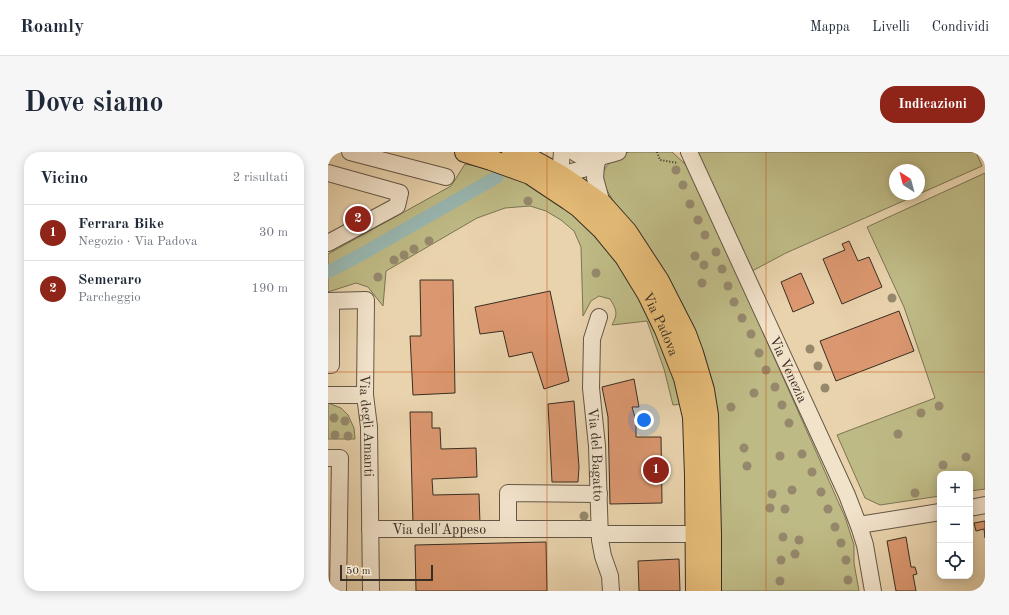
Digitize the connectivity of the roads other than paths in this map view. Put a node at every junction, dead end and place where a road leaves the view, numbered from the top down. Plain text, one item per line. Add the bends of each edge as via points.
1 (350, 152) edge
2 (465, 152) edge
3 (562, 152) edge
4 (574, 152) edge
5 (618, 152) edge
6 (527, 153) edge
7 (596, 155) edge
8 (683, 156) edge
9 (407, 167) junction
10 (328, 173) edge
11 (446, 177) dead end
12 (556, 182) junction
13 (400, 192) junction
14 (602, 204) junction
15 (328, 243) edge
16 (330, 301) edge
17 (599, 317) dead end
18 (330, 365) edge
19 (328, 395) edge
20 (365, 395) junction
21 (700, 416) junction
22 (328, 458) edge
23 (598, 494) junction
24 (985, 506) edge
25 (973, 508) edge
26 (937, 512) edge
27 (859, 525) junction
28 (370, 529) junction
29 (508, 529) junction
30 (600, 531) junction
31 (703, 534) junction
32 (338, 591) edge
33 (371, 591) edge
34 (611, 591) edge
35 (696, 591) edge
36 (711, 591) edge
37 (873, 591) edge

1 - 9 street
2 - 12 main road, Via Padova
3 - 12 street
4 - 7 street via 585,158
5 - 7 street
6 - 12 main road, Via Padova
7 - 12 street via 589,166
7 - 14 street via 595,178
8 - 27 street, Via Venezia via 697,168
9 - 11 street
9 - 13 street
10 - 13 street
12 - 14 main road, Via Padova
12 - 21 main road, Via Padova via 569,200 602,229 625,257 665,330
13 - 15 street via 397,206
14 - 21 main road, Via Padova via 627,232 678,316 704,390
16 - 18 street
16 - 20 street, Via degli Amanti via 366,300
17 - 23 street, Via del Bagatto via 592,339 591,388 597,446
19 - 20 street
20 - 28 street, Via degli Amanti via 369,427
21 - 31 main road, Via Padova via 695,476
22 - 32 street via 340,458
23 - 29 street via 508,493
23 - 30 street, Via del Bagatto
24 - 25 street
26 - 27 street
27 - 37 street, Via Venezia via 867,552
28 - 29 street, Via dell'Appeso
28 - 33 street, Via degli Amanti
29 - 30 street, Via dell'Appeso
30 - 31 street, Via dell'Appeso
30 - 34 street, Via del Bagatto via 601,550 610,576
31 - 35 main road, Via Padova
31 - 36 main road, Via Padova

